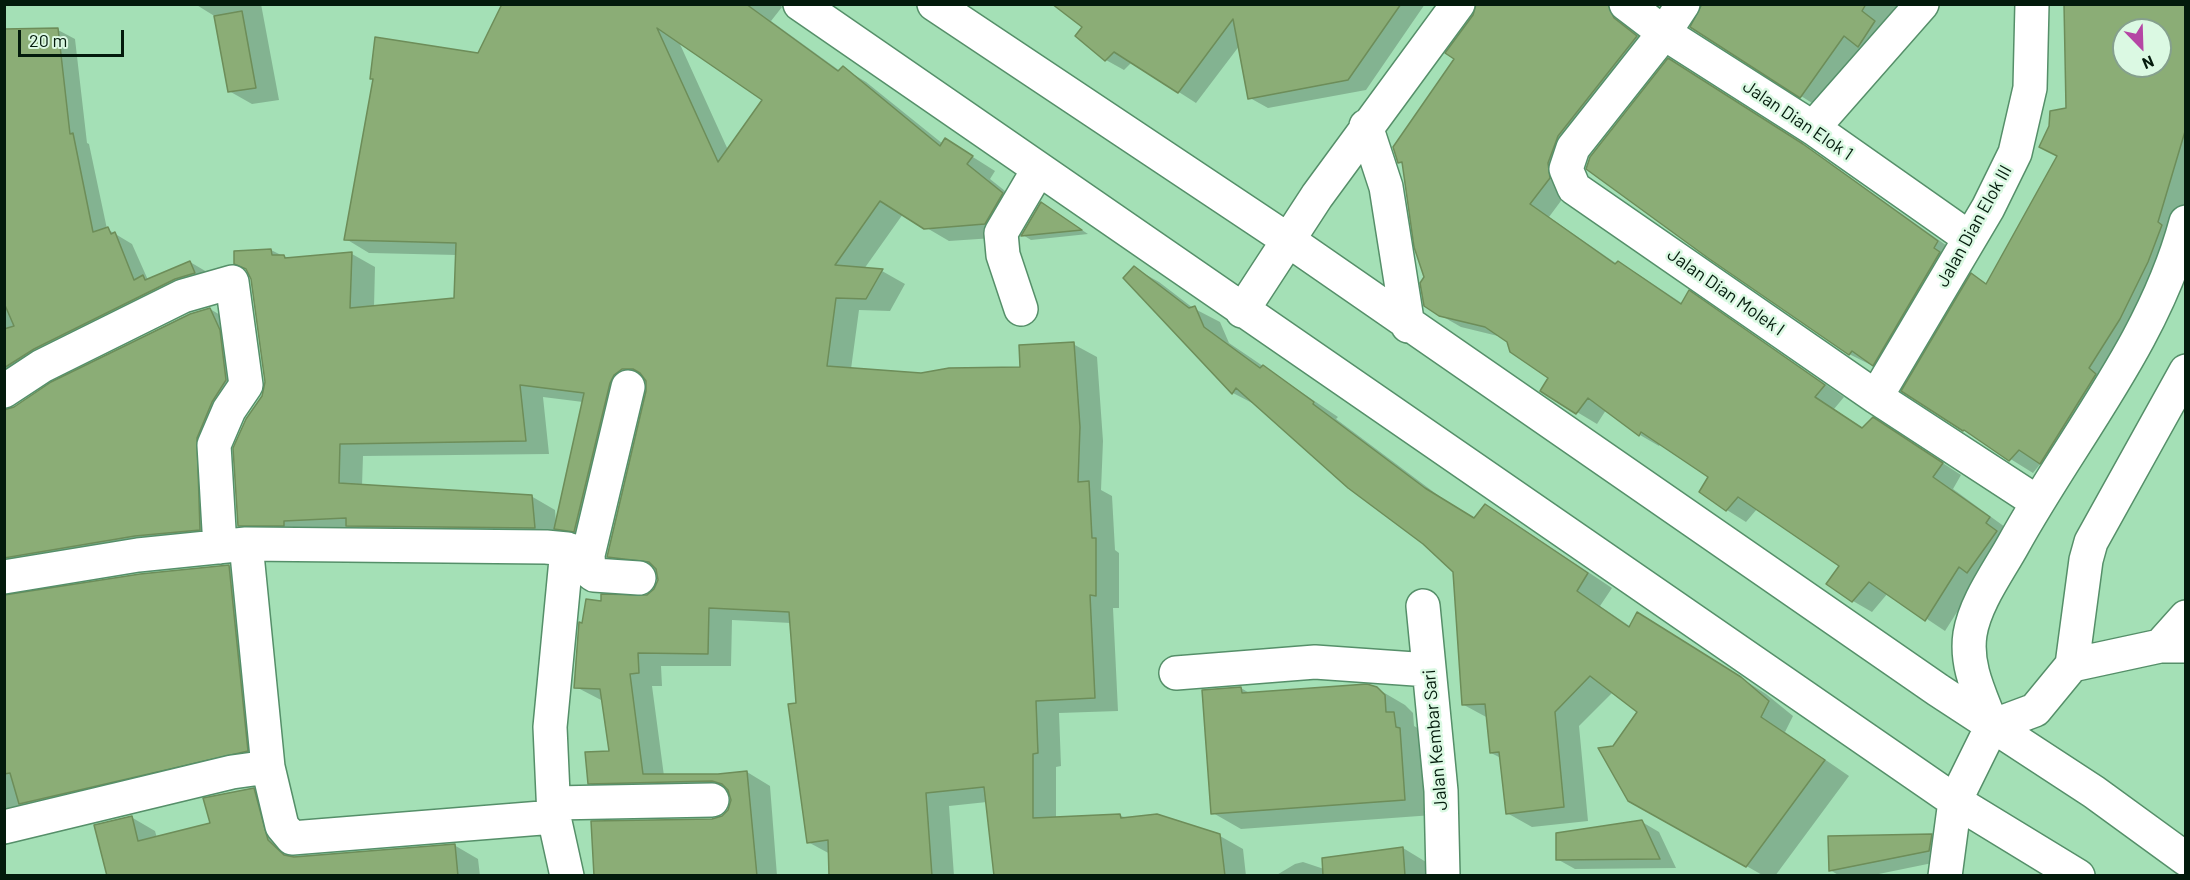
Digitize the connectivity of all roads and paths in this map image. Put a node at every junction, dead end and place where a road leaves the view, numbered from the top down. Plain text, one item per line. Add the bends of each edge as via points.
1 (800, 4) edge
2 (934, 4) edge
3 (1458, 4) edge
4 (1626, 4) edge
5 (1683, 4) edge
6 (1922, 4) edge
7 (2032, 4) edge
8 (1664, 33) junction
9 (1366, 126) junction
10 (1813, 128) junction
11 (1038, 170) junction
12 (2186, 222) edge
13 (1968, 237) junction
14 (1287, 240) junction
15 (1021, 309) dead end
16 (1242, 311) junction
17 (1408, 326) junction
18 (2186, 371) edge
19 (628, 387) dead end
20 (4, 391) edge
21 (1876, 397) junction
22 (2037, 502) junction
23 (233, 546) junction
24 (578, 552) junction
25 (4, 577) edge
26 (639, 578) dead end
27 (1423, 606) dead end
28 (2186, 616) edge
29 (2173, 646) edge
30 (2072, 665) junction
31 (1430, 670) junction
32 (1176, 673) dead end
33 (1992, 726) junction
34 (268, 767) junction
35 (712, 800) dead end
36 (1954, 801) junction
37 (554, 810) junction
38 (4, 827) edge
39 (2186, 859) edge
40 (567, 876) edge
41 (1443, 876) edge
42 (1945, 876) edge
43 (2078, 876) edge

1 - 11 street
2 - 14 street
3 - 9 street
4 - 8 street, Jalan Dian Elok 1
5 - 8 street, Jalan Dian Molek I
6 - 10 street
7 - 13 street, Jalan Dian Elok III via 2030,88 2015,153 1988,208
8 - 10 street, Jalan Dian Elok 1
8 - 21 street, Jalan Dian Molek I via 1573,148 1566,163 1568,178 1574,188
9 - 14 street
9 - 17 street via 1386,187
10 - 13 street, Jalan Dian Elok 1
11 - 15 street via 1001,233 1003,255
11 - 16 street
12 - 22 street via 2178,250 2137,341 2092,420
13 - 21 street, Jalan Dian Elok III
14 - 16 street
14 - 17 street
16 - 36 street
17 - 33 street
18 - 30 street via 2091,542
19 - 24 street
20 - 23 street via 42,366 183,296 232,282 246,385 229,410 214,445
21 - 22 street, Jalan Dian Molek I
22 - 33 street via 1983,601 1970,634 1970,666
23 - 24 street via 546,547
23 - 25 street via 138,555
23 - 34 street
24 - 26 street via 594,575
24 - 37 street via 550,727
27 - 31 street, Jalan Kembar Sari
28 - 29 street
29 - 30 street
30 - 33 street via 2035,710
31 - 32 street via 1314,662
31 - 41 street, Jalan Kembar Sari via 1441,791
33 - 36 street
33 - 39 street via 2094,792
34 - 37 street via 282,826 292,838
34 - 38 street via 232,772
35 - 37 street
36 - 42 street
36 - 43 street
37 - 40 street

